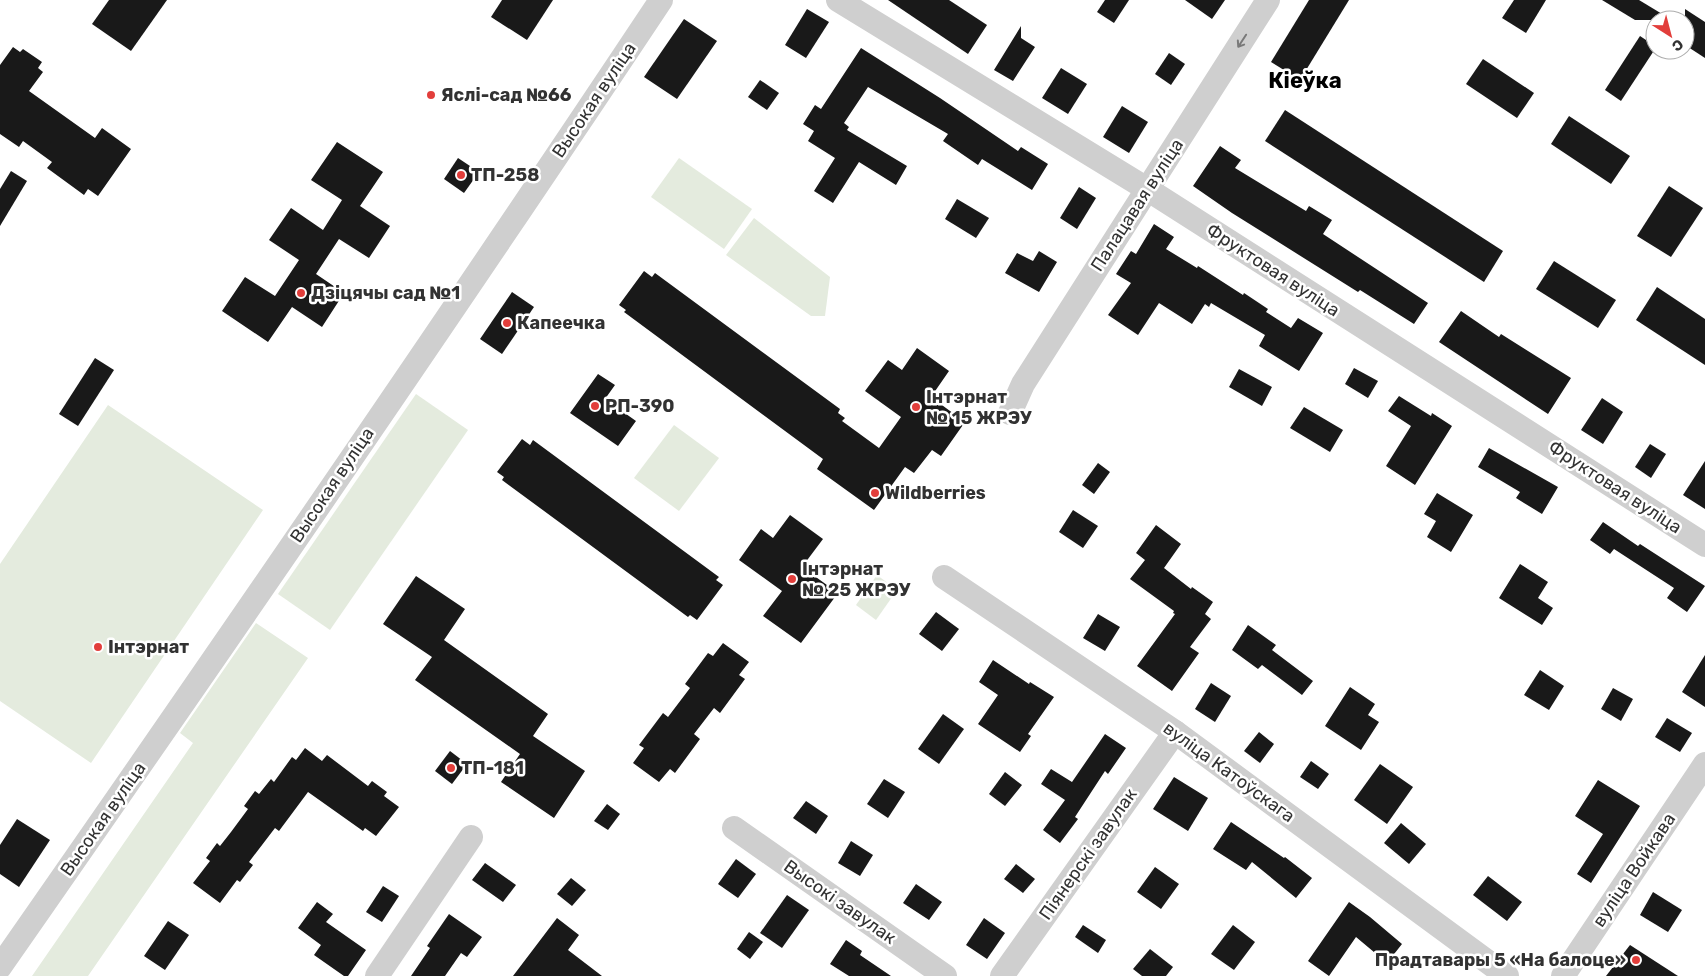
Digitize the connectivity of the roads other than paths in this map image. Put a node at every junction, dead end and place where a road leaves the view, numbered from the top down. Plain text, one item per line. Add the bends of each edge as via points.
1 (661, 0) edge
2 (838, 0) edge
3 (1268, 0) edge
4 (1147, 189) junction
5 (1010, 413) dead end
6 (1705, 545) edge
7 (944, 577) dead end
8 (1175, 732) junction
9 (1705, 764) edge
10 (734, 828) dead end
11 (471, 837) dead end
12 (0, 967) edge
13 (377, 976) edge
14 (945, 976) edge
15 (1002, 976) edge
16 (1507, 976) edge
17 (1563, 976) edge

1 - 12 street, Высокая вуліца
2 - 4 street, Фруктовая вуліца
3 -> 4 street, Палацавая вуліца
4 - 5 street, Палацавая вуліца via 1022,384
4 - 6 street, Фруктовая вуліца
7 - 8 street, вуліца Катоўскага
8 - 15 street, Піянерскі завулак
8 - 16 street, вуліца Катоўскага
9 - 17 street, вуліца Войкава
10 - 14 street, Высокі завулак
11 - 13 street

